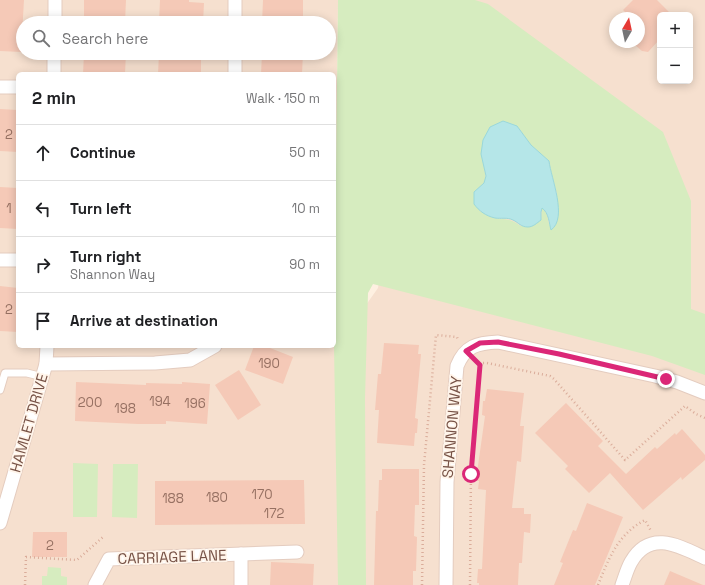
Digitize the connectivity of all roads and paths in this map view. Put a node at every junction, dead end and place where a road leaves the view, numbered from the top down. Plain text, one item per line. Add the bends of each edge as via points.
1 (55, 0) edge
2 (236, 0) edge
3 (55, 16) edge
4 (235, 16) edge
5 (54, 60) edge
6 (235, 60) edge
7 (54, 72) edge
8 (235, 72) edge
9 (0, 87) edge
10 (16, 87) edge
11 (0, 260) edge
12 (16, 260) edge
13 (47, 348) edge
14 (211, 348) edge
15 (466, 351) junction
16 (480, 365) junction
17 (45, 371) junction
18 (0, 390) edge
19 (705, 393) edge
20 (705, 418) edge
21 (0, 523) edge
22 (103, 537) dead end
23 (297, 552) dead end
24 (241, 554) junction
25 (705, 558) edge
26 (25, 585) edge
27 (95, 585) edge
28 (241, 585) edge
29 (422, 585) edge
30 (446, 585) edge
31 (470, 585) edge
32 (622, 585) edge

1 - 3 street
2 - 4 street
5 - 7 street
6 - 8 street
9 - 10 street
11 - 12 street
13 - 17 street, HAMLET DRIVE
14 - 17 street via 190,360
15 - 16 path
15 - 19 street via 480,343 498,342 655,376
15 - 29 path via 457,337 436,335 424,465
15 - 30 street, SHANNON WAY via 457,366 448,474
16 - 20 path via 484,362 550,376 625,460 685,406
16 - 31 path via 471,468
17 - 18 lane via 6,373
17 - 21 street, HAMLET DRIVE
22 - 26 path via 77,560 26,557
23 - 24 street, CARRIAGE LANE
24 - 27 street, CARRIAGE LANE via 109,559
24 - 28 street, CARRIAGE LANE
25 - 32 street via 676,545 654,543 641,550 632,562

